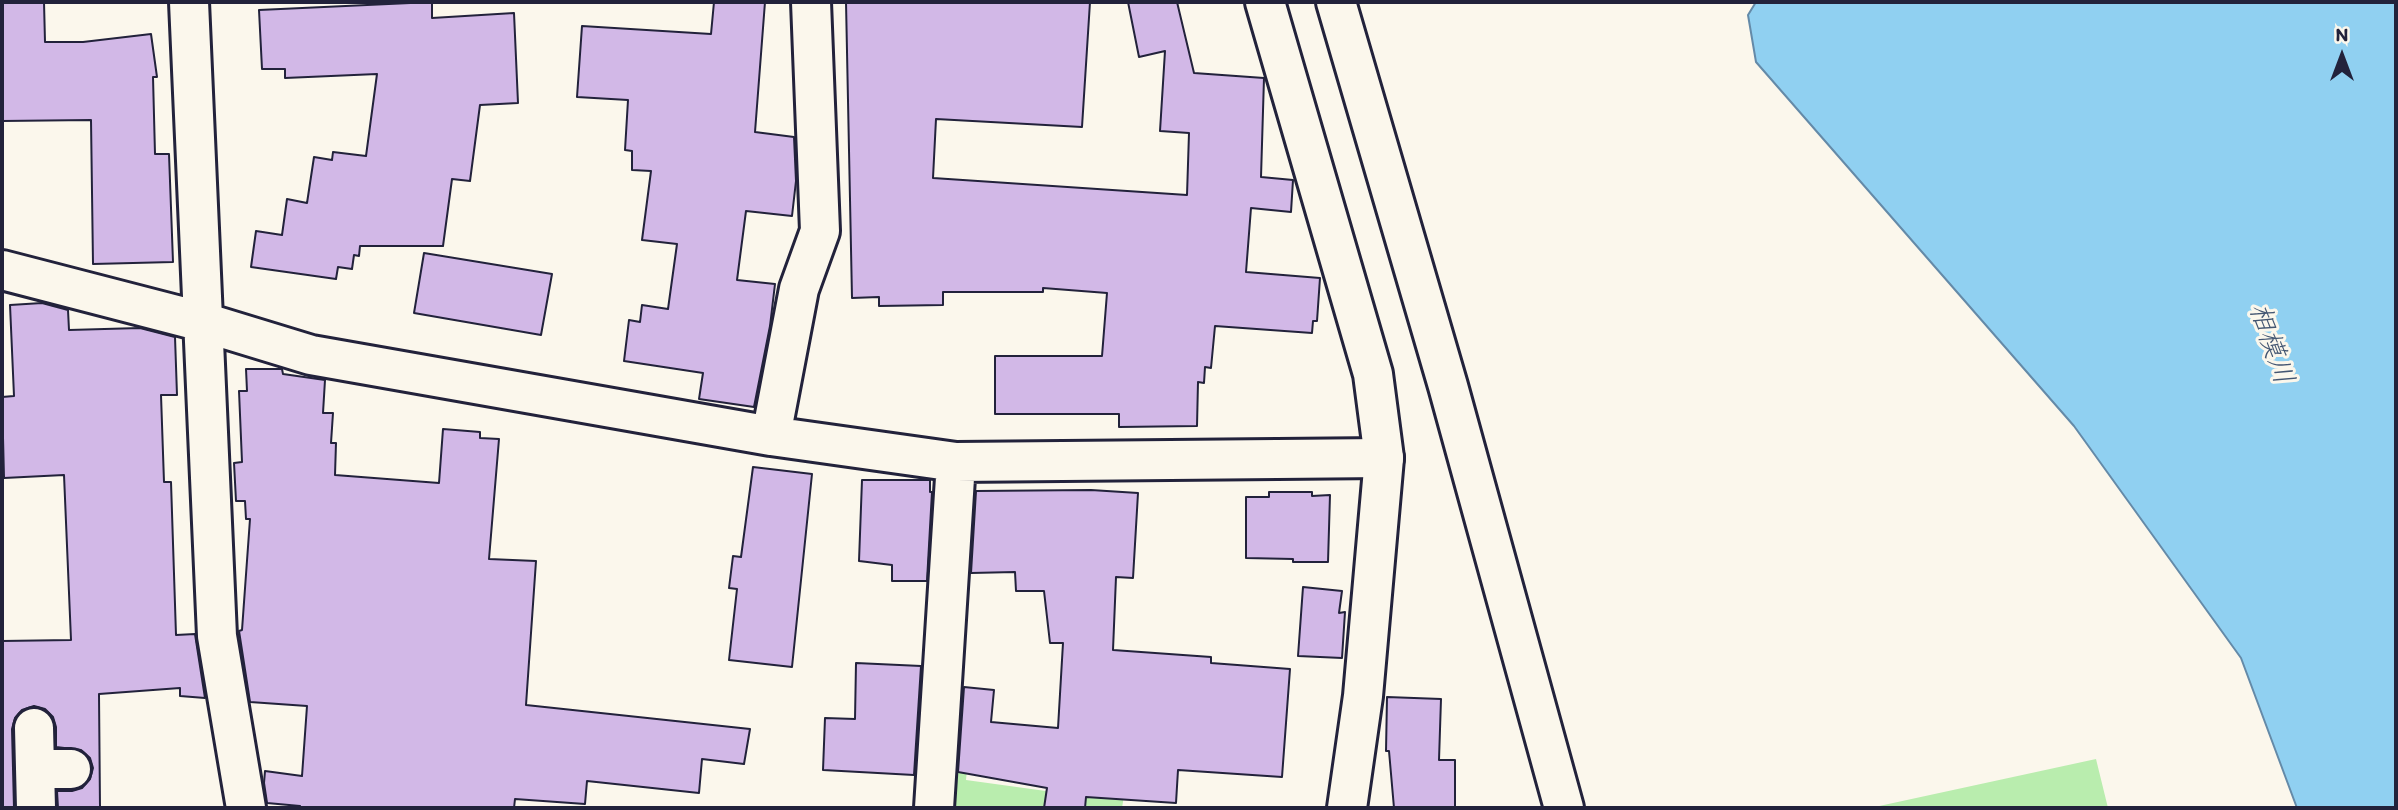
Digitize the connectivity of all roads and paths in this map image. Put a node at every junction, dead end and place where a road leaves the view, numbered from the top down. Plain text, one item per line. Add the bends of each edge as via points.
1 (189, 2) edge
2 (811, 2) edge
3 (1265, 2) edge
4 (1336, 2) edge
5 (2, 270) edge
6 (202, 322) junction
7 (771, 436) junction
8 (1384, 458) junction
9 (956, 462) junction
10 (34, 728) dead end
11 (36, 808) edge
12 (246, 808) edge
13 (934, 808) edge
14 (1347, 808) edge
15 (1564, 808) edge

1 - 6 street
2 - 7 street via 820,231 799,289
3 - 8 street via 1373,374
4 - 15 street
5 - 6 street
6 - 7 street via 311,355
6 - 12 street via 216,636
7 - 9 street
8 - 9 street
8 - 14 street via 1363,696
9 - 13 street
10 - 11 street via 53,769

